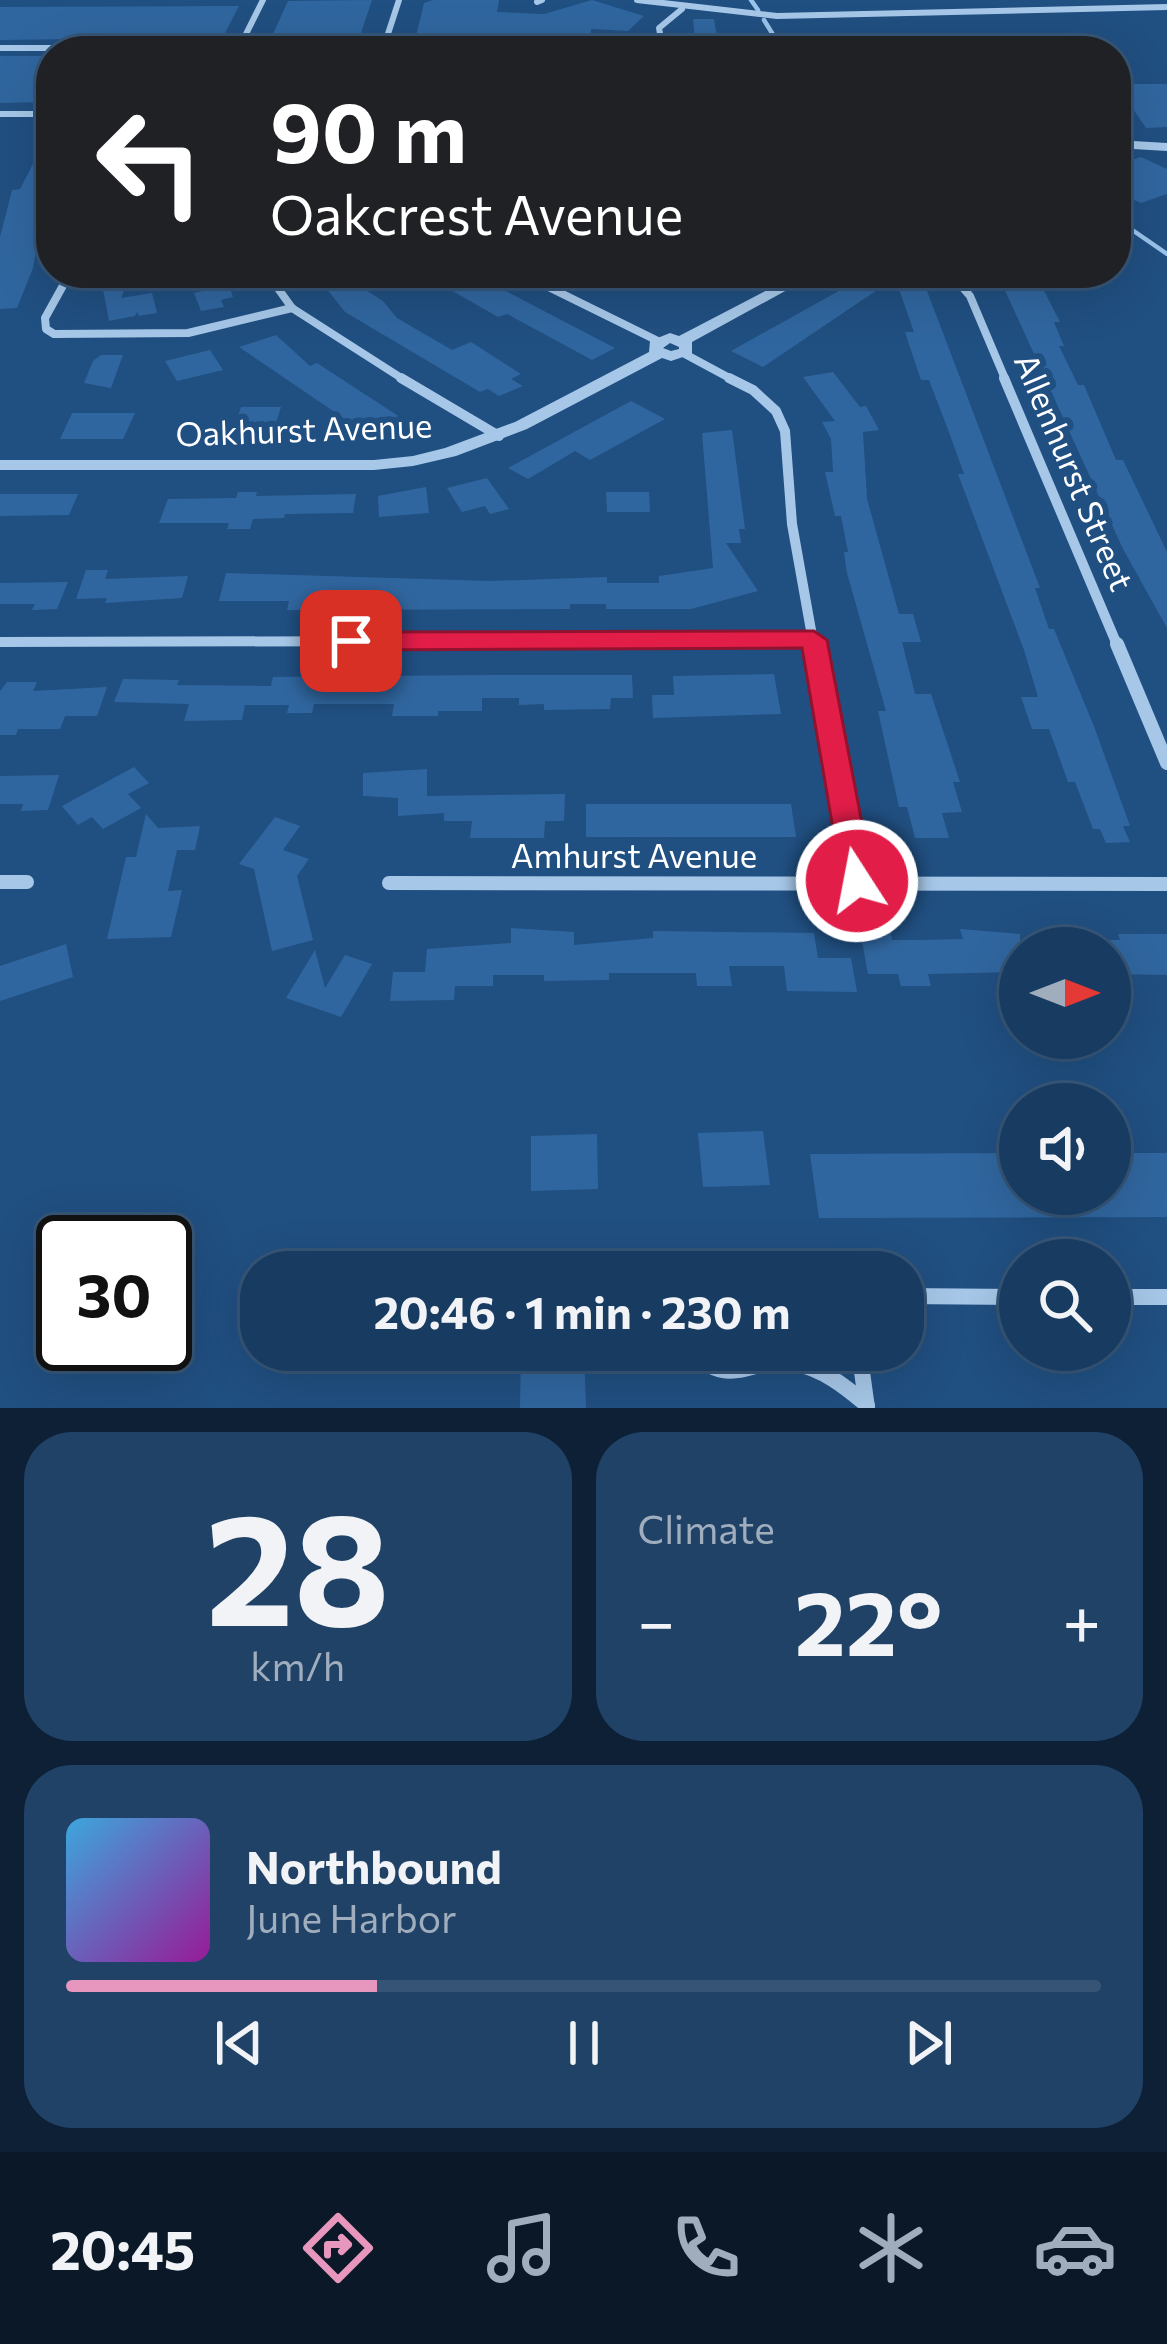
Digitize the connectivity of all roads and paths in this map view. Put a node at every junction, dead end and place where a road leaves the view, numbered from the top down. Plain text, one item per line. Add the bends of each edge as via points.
1 (263, 0) edge
2 (399, 0) edge
3 (637, 0) edge
4 (1167, 4) edge
5 (683, 8) junction
6 (245, 36) edge
7 (388, 36) edge
8 (660, 36) edge
9 (0, 48) edge
10 (36, 48) edge
11 (0, 114) edge
12 (36, 114) edge
13 (1131, 144) edge
14 (1167, 147) edge
15 (61, 288) edge
16 (278, 288) edge
17 (548, 288) edge
18 (786, 288) edge
19 (963, 288) edge
20 (292, 308) junction
21 (659, 347) junction
22 (682, 347) junction
23 (499, 436) junction
24 (0, 465) edge
25 (814, 640) junction
26 (0, 642) edge
27 (1167, 763) edge
28 (857, 881) junction
29 (0, 882) edge
30 (27, 882) dead end
31 (389, 883) dead end
32 (1167, 884) edge
33 (924, 1296) edge
34 (999, 1297) edge
35 (1131, 1297) edge
36 (1167, 1297) edge
37 (715, 1371) edge
38 (746, 1371) edge
39 (818, 1371) edge
40 (862, 1371) edge
41 (867, 1406) edge

1 - 6 street
2 - 7 street
3 - 5 street
4 - 5 street via 922,16
5 - 8 street via 659,28
9 - 10 street
11 - 12 street
13 - 14 street
15 - 20 street via 45,317 53,334 188,334
16 - 20 street
17 - 21 street
18 - 22 street
19 - 27 street, Allenhurst Street
20 - 23 street
21 - 22 street
21 - 23 street, Oakhurst Avenue
22 - 25 street via 753,390 781,419
23 - 24 street, Oakhurst Avenue via 450,455 387,464
25 - 26 street
25 - 28 street
28 - 31 street, Amhurst Avenue
28 - 32 street, Amhurst Avenue
29 - 30 street
33 - 34 street
35 - 36 street
37 - 38 street
39 - 41 street
40 - 41 street

